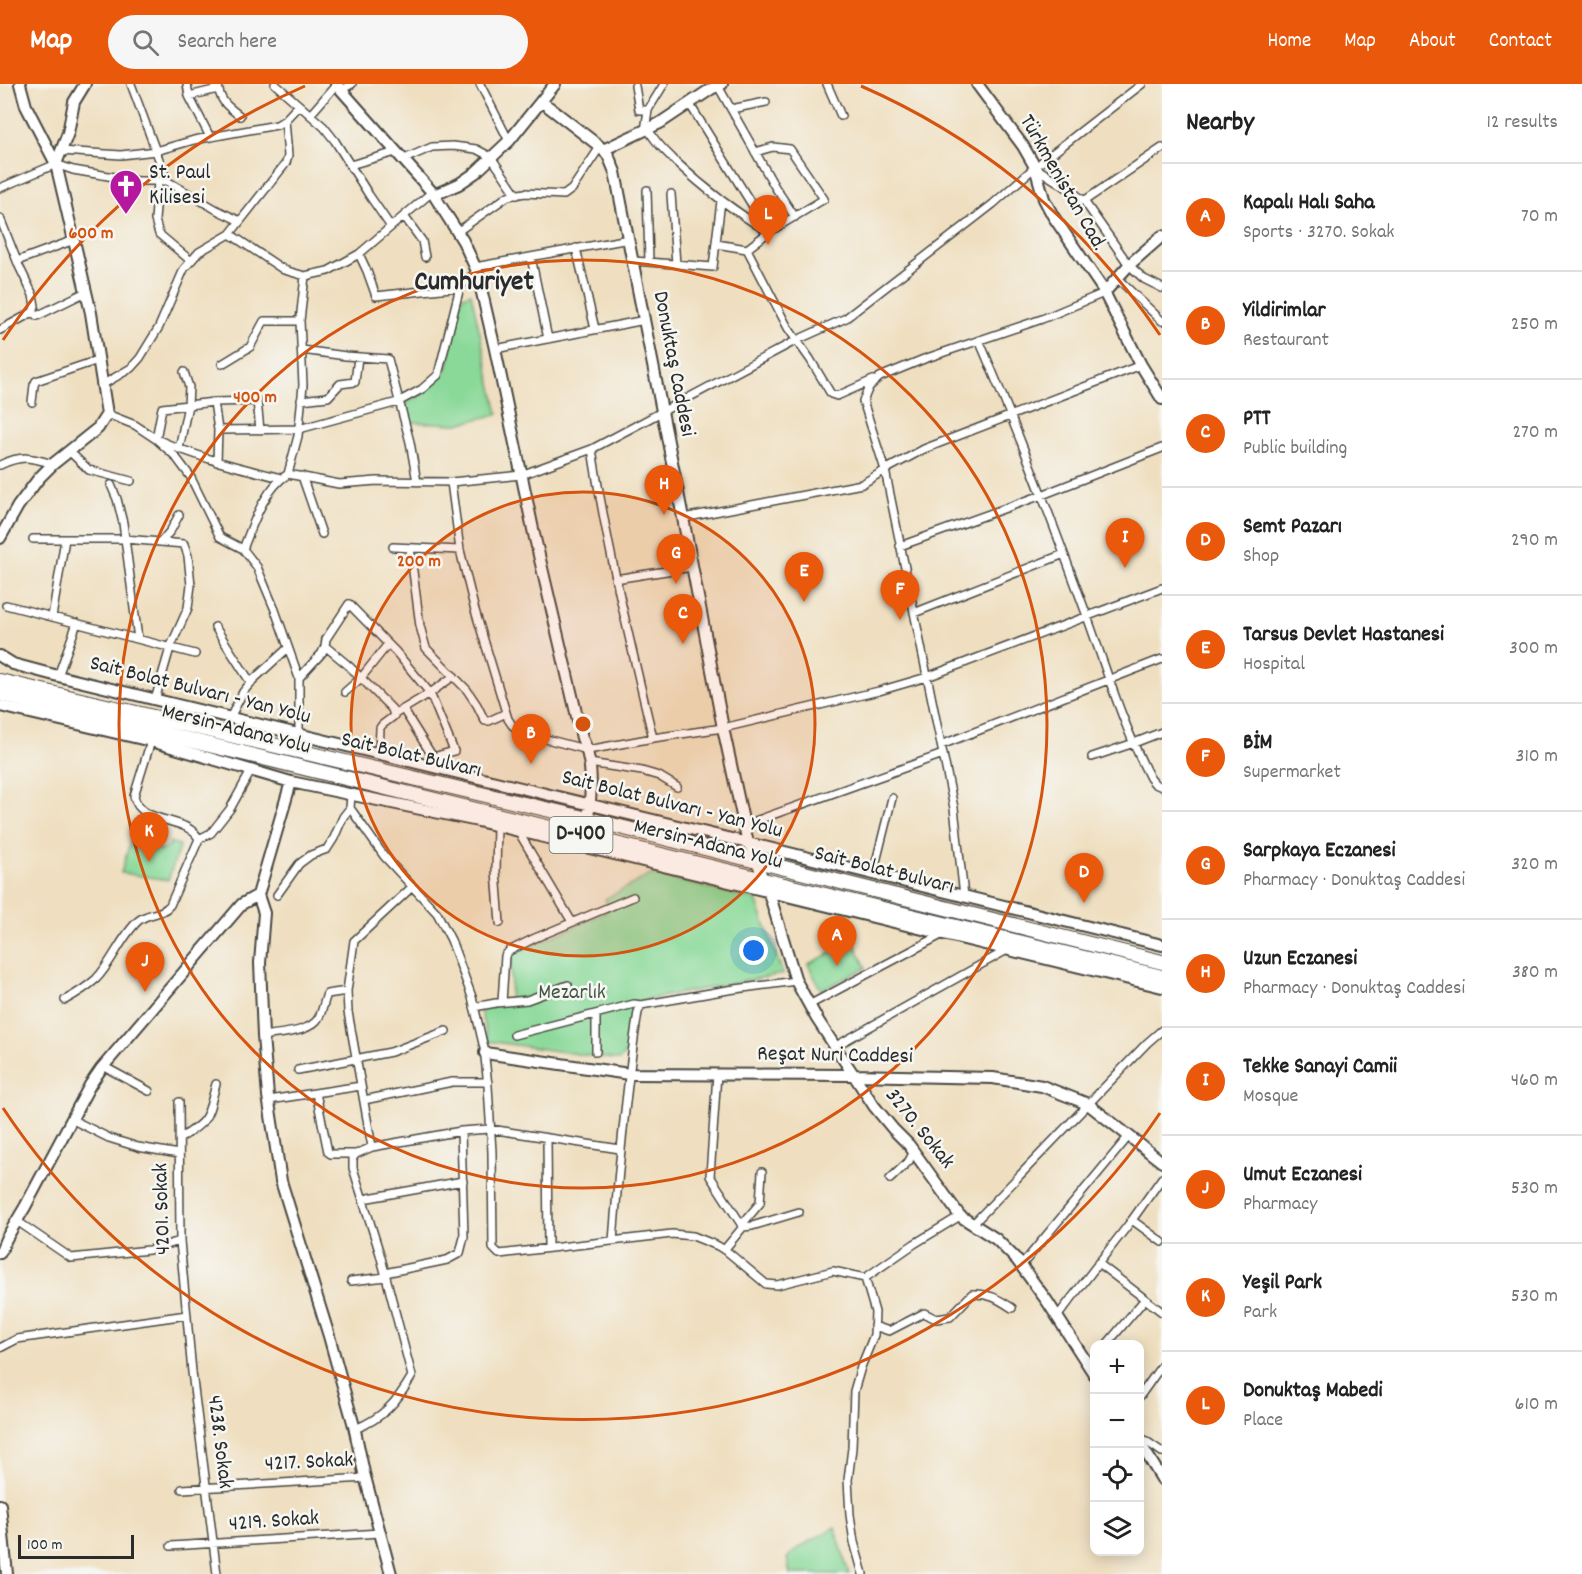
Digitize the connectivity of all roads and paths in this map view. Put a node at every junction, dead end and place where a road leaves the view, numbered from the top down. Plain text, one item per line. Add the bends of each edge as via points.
1 (20, 84) edge
2 (86, 84) edge
3 (131, 84) edge
4 (187, 84) edge
5 (275, 84) edge
6 (352, 84) edge
7 (480, 84) edge
8 (555, 84) edge
9 (664, 84) edge
10 (828, 84) edge
11 (976, 84) edge
12 (1142, 84) edge
13 (720, 85) edge
14 (218, 86) edge
15 (338, 86) edge
16 (635, 86) dead end
17 (189, 96) junction
18 (541, 101) junction
19 (766, 102) dead end
20 (689, 103) junction
21 (299, 105) junction
22 (731, 109) junction
23 (648, 110) junction
24 (310, 115) junction
25 (240, 116) dead end
26 (841, 116) dead end
27 (285, 120) junction
28 (646, 130) junction
29 (210, 137) junction
30 (509, 141) junction
31 (602, 148) junction
32 (1162, 148) edge
33 (61, 151) junction
34 (156, 151) junction
35 (755, 152) junction
36 (399, 156) junction
37 (491, 157) junction
38 (56, 164) junction
39 (350, 165) junction
40 (1035, 167) junction
41 (167, 181) junction
42 (158, 182) junction
43 (0, 188) edge
44 (647, 190) dead end
45 (433, 194) junction
46 (671, 194) dead end
47 (517, 195) junction
48 (721, 201) junction
49 (1084, 201) junction
50 (404, 216) junction
51 (795, 217) junction
52 (0, 218) edge
53 (240, 221) junction
54 (391, 227) junction
55 (457, 232) junction
56 (769, 232) junction
57 (230, 234) junction
58 (1162, 236) edge
59 (629, 239) junction
60 (74, 240) junction
61 (716, 244) junction
62 (576, 249) junction
63 (747, 249) junction
64 (359, 254) junction
65 (425, 257) dead end
66 (531, 257) junction
67 (17, 261) junction
68 (190, 261) junction
69 (634, 261) junction
70 (649, 262) junction
71 (676, 264) junction
72 (1129, 265) junction
73 (476, 269) junction
74 (305, 276) junction
75 (1117, 279) junction
76 (460, 287) junction
77 (1162, 288) edge
78 (86, 292) junction
79 (1104, 293) junction
80 (33, 312) junction
81 (645, 320) junction
82 (300, 321) junction
83 (1162, 321) edge
84 (595, 329) junction
85 (0, 330) edge
86 (548, 339) junction
87 (797, 340) junction
88 (979, 340) junction
89 (495, 349) junction
90 (302, 350) junction
91 (358, 357) junction
92 (98, 360) junction
93 (222, 364) dead end
94 (1141, 365) junction
95 (184, 372) dead end
96 (880, 377) junction
97 (102, 385) junction
98 (1162, 399) edge
99 (301, 400) junction
100 (32, 402) dead end
101 (213, 402) junction
102 (398, 402) junction
103 (188, 405) junction
104 (663, 412) junction
105 (106, 414) junction
106 (1011, 415) junction
107 (299, 429) junction
108 (218, 430) junction
109 (260, 430) junction
110 (156, 439) junction
111 (1162, 448) edge
112 (179, 449) junction
113 (592, 449) junction
114 (69, 451) junction
115 (217, 462) junction
116 (53, 464) junction
117 (0, 465) edge
118 (885, 470) junction
119 (288, 474) junction
120 (521, 475) junction
121 (302, 476) junction
122 (281, 478) junction
123 (131, 481) dead end
124 (417, 482) junction
125 (451, 482) junction
126 (111, 485) dead end
127 (1042, 495) junction
128 (179, 515) dead end
129 (683, 518) junction
130 (322, 534) dead end
131 (0, 538) edge
132 (33, 538) dead end
133 (65, 539) junction
134 (125, 539) junction
135 (161, 542) junction
136 (900, 546) junction
137 (393, 547) dead end
138 (410, 548) junction
139 (243, 549) junction
140 (460, 550) junction
141 (1064, 554) junction
142 (692, 567) junction
143 (615, 579) junction
144 (1162, 588) edge
145 (6, 605) dead end
146 (914, 613) junction
147 (52, 617) junction
148 (1087, 617) junction
149 (77, 623) junction
150 (215, 627) dead end
151 (138, 639) junction
152 (388, 644) junction
153 (325, 646) junction
154 (170, 648) junction
155 (288, 648) junction
156 (195, 654) dead end
157 (0, 656) edge
158 (1162, 659) edge
159 (58, 676) junction
160 (454, 676) junction
161 (927, 677) junction
162 (299, 678) junction
163 (361, 678) junction
164 (1110, 680) junction
165 (0, 681) edge
166 (251, 683) junction
167 (345, 692) dead end
168 (430, 693) junction
169 (0, 694) edge
170 (154, 700) junction
171 (0, 706) edge
172 (403, 709) junction
173 (506, 713) junction
174 (394, 714) junction
175 (230, 718) junction
176 (723, 728) junction
177 (1162, 732) edge
178 (298, 735) junction
179 (653, 738) junction
180 (151, 741) junction
181 (1134, 743) junction
182 (941, 745) junction
183 (588, 750) junction
184 (378, 754) junction
185 (943, 754) junction
186 (1092, 757) dead end
187 (431, 762) junction
188 (589, 763) junction
189 (251, 771) junction
190 (291, 782) junction
191 (677, 787) dead end
192 (1162, 787) edge
193 (351, 795) junction
194 (892, 798) dead end
195 (350, 808) junction
196 (589, 812) junction
197 (744, 825) junction
198 (497, 826) junction
199 (518, 831) junction
200 (199, 839) junction
201 (748, 843) junction
202 (758, 861) junction
203 (873, 874) junction
204 (762, 879) junction
205 (412, 887) junction
206 (769, 893) junction
207 (258, 894) junction
208 (277, 895) dead end
209 (964, 896) junction
210 (633, 897) dead end
211 (572, 922) junction
212 (500, 924) dead end
213 (943, 934) junction
214 (1162, 945) edge
215 (1007, 950) junction
216 (1162, 962) edge
217 (1162, 977) edge
218 (796, 981) junction
219 (568, 985) dead end
220 (1162, 987) edge
221 (347, 991) junction
222 (65, 1000) dead end
223 (502, 1002) junction
224 (641, 1005) junction
225 (809, 1005) junction
226 (474, 1007) junction
227 (596, 1014) junction
228 (1162, 1030) edge
229 (446, 1031) dead end
230 (514, 1035) dead end
231 (263, 1036) junction
232 (834, 1047) junction
233 (596, 1052) dead end
234 (485, 1053) junction
235 (356, 1059) junction
236 (103, 1066) junction
237 (298, 1070) dead end
238 (629, 1074) junction
239 (717, 1074) junction
240 (853, 1075) junction
241 (488, 1082) junction
242 (216, 1084) dead end
243 (361, 1086) junction
244 (149, 1091) dead end
245 (316, 1093) junction
246 (269, 1100) junction
247 (363, 1100) junction
248 (179, 1102) dead end
249 (1088, 1104) junction
250 (71, 1119) junction
251 (490, 1129) junction
252 (462, 1131) junction
253 (1129, 1136) junction
254 (547, 1138) junction
255 (179, 1139) junction
256 (372, 1147) junction
257 (620, 1149) junction
258 (914, 1151) junction
259 (179, 1154) junction
260 (356, 1154) junction
261 (1162, 1162) edge
262 (762, 1172) dead end
263 (1162, 1178) edge
264 (890, 1179) dead end
265 (463, 1181) junction
266 (363, 1199) junction
267 (799, 1212) dead end
268 (960, 1216) junction
269 (1132, 1220) junction
270 (17, 1221) junction
271 (973, 1224) junction
272 (743, 1227) junction
273 (3, 1241) edge
274 (180, 1241) junction
275 (613, 1241) junction
276 (1162, 1242) edge
277 (548, 1248) junction
278 (724, 1250) junction
279 (0, 1253) edge
280 (1098, 1263) junction
281 (1021, 1266) junction
282 (385, 1275) junction
283 (865, 1278) junction
284 (351, 1281) dead end
285 (1145, 1299) junction
286 (1012, 1308) dead end
287 (1162, 1312) edge
288 (187, 1315) junction
289 (1057, 1317) junction
290 (874, 1326) junction
291 (1110, 1340) edge
292 (0, 1348) edge
293 (1090, 1362) edge
294 (1162, 1365) edge
295 (1159, 1375) edge
296 (1141, 1394) edge
297 (355, 1429) junction
298 (1144, 1440) edge
299 (1143, 1448) edge
300 (1162, 1452) edge
301 (366, 1478) junction
302 (1162, 1479) edge
303 (206, 1486) junction
304 (182, 1489) dead end
305 (0, 1505) edge
306 (380, 1533) junction
307 (213, 1544) junction
308 (171, 1546) dead end
309 (7, 1574) edge
310 (217, 1574) edge
311 (392, 1574) edge
312 (863, 1574) edge

1 - 38 street via 26,106
2 - 33 street via 74,102
3 - 34 street
4 - 17 street
5 - 21 street
6 - 15 street
7 - 30 street
8 - 18 street
9 - 23 street
10 - 26 street
11 - 40 street, Türkmenistan Cad.
12 - 40 street
13 - 20 street
13 - 22 street
14 - 17 street
14 - 25 street via 224,104
15 - 24 street
15 - 36 street
16 - 23 street via 639,110
17 - 29 street
18 - 30 street
18 - 31 street, Donuktaş Caddesi
19 - 22 street
20 - 28 street
20 - 56 street
21 - 24 street
21 - 27 street
22 - 35 street
23 - 28 street
24 - 39 street via 324,127
27 - 29 street via 278,125
27 - 53 street via 286,163
28 - 31 street
28 - 48 street via 694,180
29 - 34 street
30 - 37 street
31 - 47 street via 564,195
31 - 59 street, Donuktaş Caddesi via 615,172
32 - 49 street
33 - 34 street via 121,155
33 - 38 street
34 - 41 street
35 - 51 street
35 - 51 street via 773,147 790,149 824,200
36 - 37 street via 453,146 476,149
36 - 39 street
36 - 45 street
37 - 45 street via 467,179
37 - 47 street
38 - 42 street via 128,180
38 - 43 street
38 - 60 street
39 - 54 street
40 - 49 street
40 - 79 street, Türkmenistan Cad. via 1053,216
40 - 87 street via 846,318
41 - 42 street
41 - 53 street
42 - 68 street via 155,220 159,234
44 - 70 street
45 - 50 street
45 - 55 street
46 - 71 street
47 - 55 street via 508,196
48 - 56 street
48 - 61 street
49 - 72 street
50 - 54 street
50 - 65 street via 422,241
51 - 56 street
52 - 67 street
53 - 57 street
54 - 64 street
55 - 73 street
56 - 63 street
57 - 68 street
57 - 74 street via 284,270
58 - 72 street
59 - 62 street
59 - 69 street, Donuktaş Caddesi
60 - 67 street
60 - 78 street
61 - 63 street
61 - 71 street via 713,267
62 - 66 street
62 - 84 street
63 - 87 street
64 - 74 street via 328,271
64 - 76 street via 376,296
66 - 73 street
66 - 86 street
67 - 80 street via 33,295
68 - 97 street via 140,358
69 - 70 street
69 - 81 street, Donuktaş Caddesi
70 - 71 street
72 - 75 street
72 - 77 street
73 - 76 street
73 - 89 street
74 - 82 street
75 - 79 street
75 - 83 street
76 - 102 street via 438,375
78 - 80 street via 41,314
78 - 92 street
79 - 88 street
79 - 94 street, Türkmenistan Cad.
80 - 85 street
81 - 84 street
81 - 104 street, Donuktaş Caddesi
82 - 90 street
82 - 93 street via 264,321 250,347
84 - 86 street
86 - 89 street
87 - 96 street via 831,394 837,396
87 - 104 street
88 - 96 street
88 - 106 street
89 - 120 street
90 - 91 street
90 - 99 street
91 - 99 street via 355,382 340,384 328,397
91 - 102 street via 388,359
92 - 97 street
92 - 100 street via 36,381
94 - 98 street, Türkmenistan Cad.
94 - 106 street
95 - 103 street via 189,387
96 - 118 street via 869,387 863,401
97 - 105 street
99 - 107 street
101 - 103 street
101 - 108 street
101 - 109 street via 257,401
102 - 107 street
102 - 124 street
103 - 110 street via 162,408
103 - 112 street
104 - 113 street
104 - 129 street, Donuktaş Caddesi
105 - 110 street via 135,425
105 - 114 street via 98,428
106 - 118 street via 924,449
106 - 127 street
107 - 109 street
107 - 119 street
108 - 109 street
108 - 115 street
110 - 112 street
110 - 139 street via 190,477 220,537
111 - 127 street
112 - 115 street
113 - 120 street
113 - 143 street
114 - 116 street
114 - 123 street via 89,470
115 - 122 street
116 - 117 street via 35,458 15,458
116 - 131 street via 18,506
118 - 129 street via 862,484
118 - 136 street
119 - 121 street
119 - 122 street
120 - 125 street
120 - 183 street
121 - 124 street via 339,484
121 - 130 street
122 - 139 street via 268,495
124 - 125 street
125 - 140 street
126 - 134 street
127 - 136 street
127 - 141 street
128 - 135 street
129 - 142 street, Donuktaş Caddesi
132 - 133 street
133 - 134 street
133 - 147 street
134 - 135 street
134 - 151 street
135 - 154 street via 184,544 191,585 188,608
136 - 146 street
137 - 138 street
138 - 140 street
138 - 160 street via 422,638 426,648
139 - 155 street via 257,567
140 - 173 street
141 - 146 street
141 - 148 street
142 - 143 street
142 - 176 street, Donuktaş Caddesi
143 - 179 street
144 - 148 street
145 - 147 street
146 - 161 street
147 - 149 street
148 - 161 street
148 - 164 street
149 - 151 street
149 - 159 street
150 - 166 street
151 - 154 street
152 - 153 street via 349,604
152 - 163 street
152 - 168 street
153 - 162 street
153 - 163 street
154 - 156 street
154 - 170 street
155 - 162 street
155 - 166 street
157 - 159 street, Sait Bolat Bulvarı - Yan Yolu via 13,664
158 - 164 street
159 - 170 street, Sait Bolat Bulvarı - Yan Yolu
160 - 168 street
160 - 173 street via 485,721
161 - 176 street
161 - 182 street
162 - 178 street
163 - 167 street
163 - 174 street
164 - 181 street
164 - 182 street
165 - 196 highway, Sait Bolat Bulvarı / D-400
166 - 175 street
168 - 172 street
168 - 187 street via 454,751
169 - 204 highway, Mersin-Adana Yolu / D-400
170 - 175 street, Sait Bolat Bulvarı - Yan Yolu
171 - 180 street
172 - 174 street
172 - 187 street
173 - 183 street via 517,729
174 - 184 street via 380,728
175 - 178 street, Sait Bolat Bulvarı - Yan Yolu
176 - 179 street
176 - 197 street, Donuktaş Caddesi
177 - 181 street
178 - 184 street, Sait Bolat Bulvarı - Yan Yolu
179 - 183 street
180 - 189 street
180 - 200 street via 135,801 144,813 187,828
181 - 186 street
181 - 192 street via 1150,778
182 - 185 street
183 - 188 street
184 - 187 street, Sait Bolat Bulvarı - Yan Yolu
185 - 197 street
185 - 209 street
187 - 196 street, Sait Bolat Bulvarı - Yan Yolu
188 - 191 street via 642,771
188 - 196 street
189 - 190 street
189 - 200 street via 224,817 211,833
190 - 193 street
190 - 207 street
193 - 195 street
193 - 198 street
194 - 203 street
195 - 205 street
195 - 208 street via 327,849 299,864
196 - 201 street, Sait Bolat Bulvarı - Yan Yolu
196 - 202 highway, Sait Bolat Bulvarı / D-400
197 - 201 street, Donuktaş Caddesi
198 - 199 street
198 - 212 street
199 - 206 street
199 - 211 street
200 - 222 street via 170,905 136,923 98,978
201 - 202 street, 3270. Sokak
201 - 203 street, Sait Bolat Bulvarı - Yan Yolu
202 - 204 street, 3270. Sokak
202 - 216 highway, Sait Bolat Bulvarı / D-400
203 - 209 street, Sait Bolat Bulvarı - Yan Yolu
204 - 206 street, 3270. Sokak
204 - 217 highway, Mersin-Adana Yolu / D-400
205 - 221 street via 354,941
205 - 226 street via 436,913 451,940
206 - 213 street
206 - 218 street, 3270. Sokak
207 - 231 street via 264,913 260,963
207 - 236 street via 242,904
209 - 214 street, Sait Bolat Bulvarı - Yan Yolu
210 - 211 street
211 - 223 street via 509,951 505,956
213 - 215 street
213 - 225 street
215 - 220 street
215 - 232 street
218 - 224 street
218 - 225 street, 3270. Sokak
219 - 223 street via 526,1000
221 - 231 street via 327,994 319,1016 308,1028
221 - 235 street
223 - 226 street
224 - 227 street
224 - 238 street
225 - 232 street, 3270. Sokak
226 - 234 street
227 - 230 street
227 - 233 street
228 - 249 street
229 - 235 street via 390,1052
231 - 246 street
232 - 240 street, 3270. Sokak
234 - 238 street, Reşat Nuri Caddesi
234 - 241 street
235 - 237 street
235 - 243 street
236 - 244 street
236 - 250 street
238 - 239 street, Reşat Nuri Caddesi
238 - 257 street
239 - 240 street, Reşat Nuri Caddesi
239 - 272 street via 710,1176
240 - 249 street, Reşat Nuri Caddesi via 993,1078 1042,1086
240 - 258 street, 3270. Sokak via 874,1106
241 - 247 street via 452,1082
241 - 251 street
242 - 255 street via 203,1123
243 - 245 street
243 - 247 street
245 - 246 street
245 - 260 street via 328,1152
246 - 297 street via 281,1181
247 - 256 street
248 - 255 street, 4201. Sokak
249 - 253 street, Reşat Nuri Caddesi
249 - 271 street
250 - 259 street via 118,1141
250 - 270 street
251 - 252 street
251 - 254 street
251 - 277 street via 493,1248 499,1254
252 - 256 street
252 - 265 street
253 - 261 street, Reşat Nuri Caddesi
253 - 281 street
254 - 257 street
254 - 277 street
255 - 259 street, 4201. Sokak
256 - 260 street
257 - 275 street
258 - 264 street
258 - 268 street, 3270. Sokak
259 - 274 street, 4201. Sokak
260 - 266 street via 353,1168
262 - 272 street via 760,1203
263 - 269 street
265 - 266 street
265 - 282 street via 464,1237 460,1253 447,1260
266 - 282 street
267 - 272 street
268 - 271 street, 3270. Sokak
268 - 283 street
269 - 276 street
269 - 280 street
270 - 273 street
270 - 274 street via 71,1258 149,1250
271 - 281 street, 3270. Sokak via 996,1239
272 - 278 street
273 - 279 street
274 - 288 street, 4201. Sokak
275 - 277 street
275 - 278 street via 672,1234 693,1236
278 - 283 street via 766,1284 777,1285 833,1271
280 - 285 street
280 - 289 street
281 - 289 street, 3270. Sokak
282 - 284 street
282 - 297 street via 411,1376 392,1406
283 - 290 street via 875,1312
285 - 287 street
285 - 291 street
286 - 290 street via 983,1293 972,1294 950,1317 936,1319 924,1313 889,1331
288 - 292 street via 17,1339
288 - 303 street, 4238. Sokak
289 - 293 street, 3270. Sokak
290 - 312 street via 854,1391 848,1480 850,1515
294 - 295 street
295 - 296 street
297 - 301 street
298 - 300 street
299 - 302 street
301 - 303 street, 4217. Sokak
301 - 306 street
303 - 304 street, 4217. Sokak
303 - 307 street, 4238. Sokak
305 - 309 street
306 - 307 street, 4219. Sokak
306 - 311 street
307 - 308 street, 4219. Sokak
307 - 310 street, 4238. Sokak

